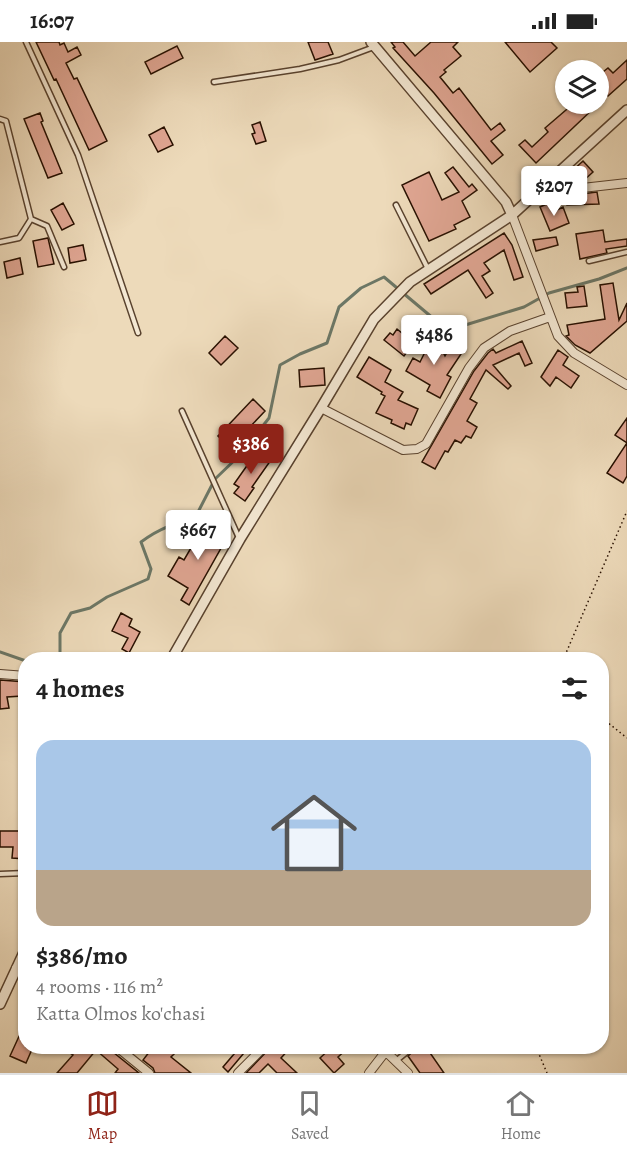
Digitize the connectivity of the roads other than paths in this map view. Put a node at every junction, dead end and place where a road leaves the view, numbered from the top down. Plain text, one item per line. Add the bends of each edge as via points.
1 (26, 42) edge
2 (373, 44) edge
3 (214, 82) dead end
4 (627, 110) edge
5 (0, 119) edge
6 (627, 183) edge
7 (538, 193) junction
8 (396, 205) dead end
9 (512, 214) junction
10 (31, 219) junction
11 (0, 242) edge
12 (627, 252) edge
13 (589, 261) dead end
14 (64, 267) dead end
15 (429, 269) junction
16 (550, 317) junction
17 (138, 333) dead end
18 (627, 385) edge
19 (321, 408) junction
20 (182, 411) dead end
21 (240, 539) junction
22 (176, 652) edge
23 (0, 674) edge
24 (18, 675) edge
25 (18, 873) edge
26 (0, 874) edge
27 (18, 964) edge
28 (16, 968) joint
29 (0, 1004) edge
30 (125, 1054) edge
31 (257, 1054) edge
32 (381, 1054) edge
33 (389, 1054) edge
34 (404, 1054) edge
35 (396, 1061) junction
36 (148, 1073) edge
37 (238, 1073) edge
38 (369, 1073) edge
39 (408, 1073) edge

1 - 17 lane via 78,155
2 - 3 lane via 339,60
2 - 9 street
4 - 7 street
5 - 10 lane via 6,121
6 - 7 street
7 - 9 street
8 - 15 lane
9 - 15 street
9 - 16 street
10 - 11 lane via 19,238
10 - 14 lane via 47,226
12 - 13 lane
15 - 19 street via 393,297 374,319
16 - 18 street via 558,336 574,353
16 - 19 street via 510,331 484,348 426,444 417,449 400,449
19 - 21 street
20 - 21 lane
21 - 22 street
23 - 24 street
25 - 26 lane
27 - 28 street
28 - 29 street
30 - 36 street
31 - 37 street
32 - 38 street
33 - 35 street
34 - 35 lane
35 - 39 street

